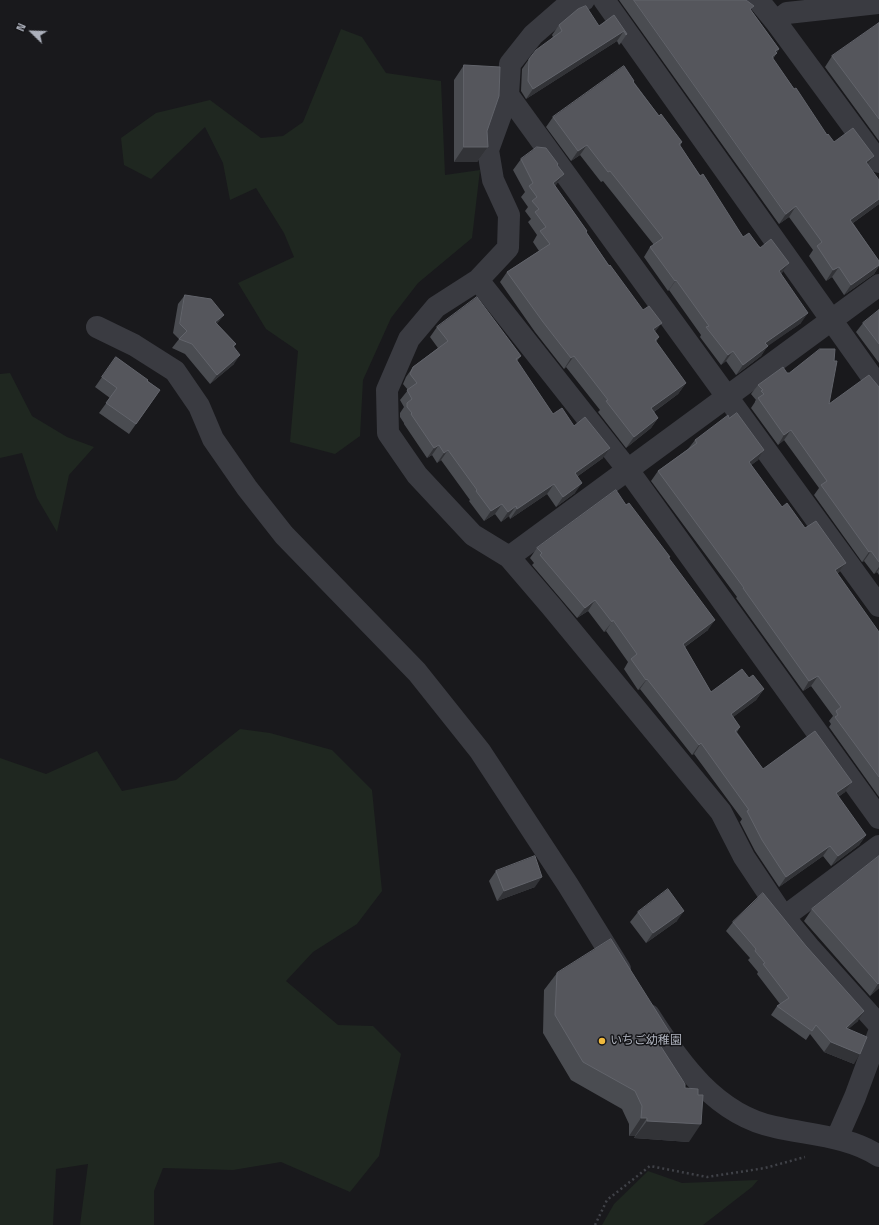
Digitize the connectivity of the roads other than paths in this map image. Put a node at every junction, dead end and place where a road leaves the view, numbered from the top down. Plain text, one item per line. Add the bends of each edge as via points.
1 (584, 0) edge
2 (604, 0) edge
3 (758, 0) edge
4 (879, 3) edge
5 (776, 22) junction
6 (508, 95) junction
7 (879, 162) edge
8 (478, 280) junction
9 (879, 285) edge
10 (831, 321) junction
11 (97, 326) dead end
12 (879, 387) edge
13 (728, 397) junction
14 (628, 470) junction
15 (509, 557) junction
16 (879, 606) edge
17 (879, 818) edge
18 (879, 846) edge
19 (784, 916) junction
20 (879, 1025) edge
21 (879, 1032) edge
22 (837, 1138) junction
23 (879, 1156) edge

1 - 6 street via 564,8 532,35 510,64
2 - 10 street
3 - 5 street
4 - 5 street via 787,13
5 - 7 street
6 - 8 street via 488,150 493,180 509,215 508,248
6 - 13 street
8 - 14 street
8 - 15 street via 436,307 409,339 388,390 388,433 417,475 473,535
9 - 10 street
10 - 12 street
10 - 13 street
11 - 22 street via 134,345 175,371 199,406 213,439 284,535 417,672 480,751 671,1049 705,1089 739,1115 773,1127
13 - 14 street
13 - 16 street
14 - 15 street
14 - 17 street
15 - 19 street via 721,812 744,857
18 - 19 street
19 - 20 street
21 - 22 street
22 - 23 street

